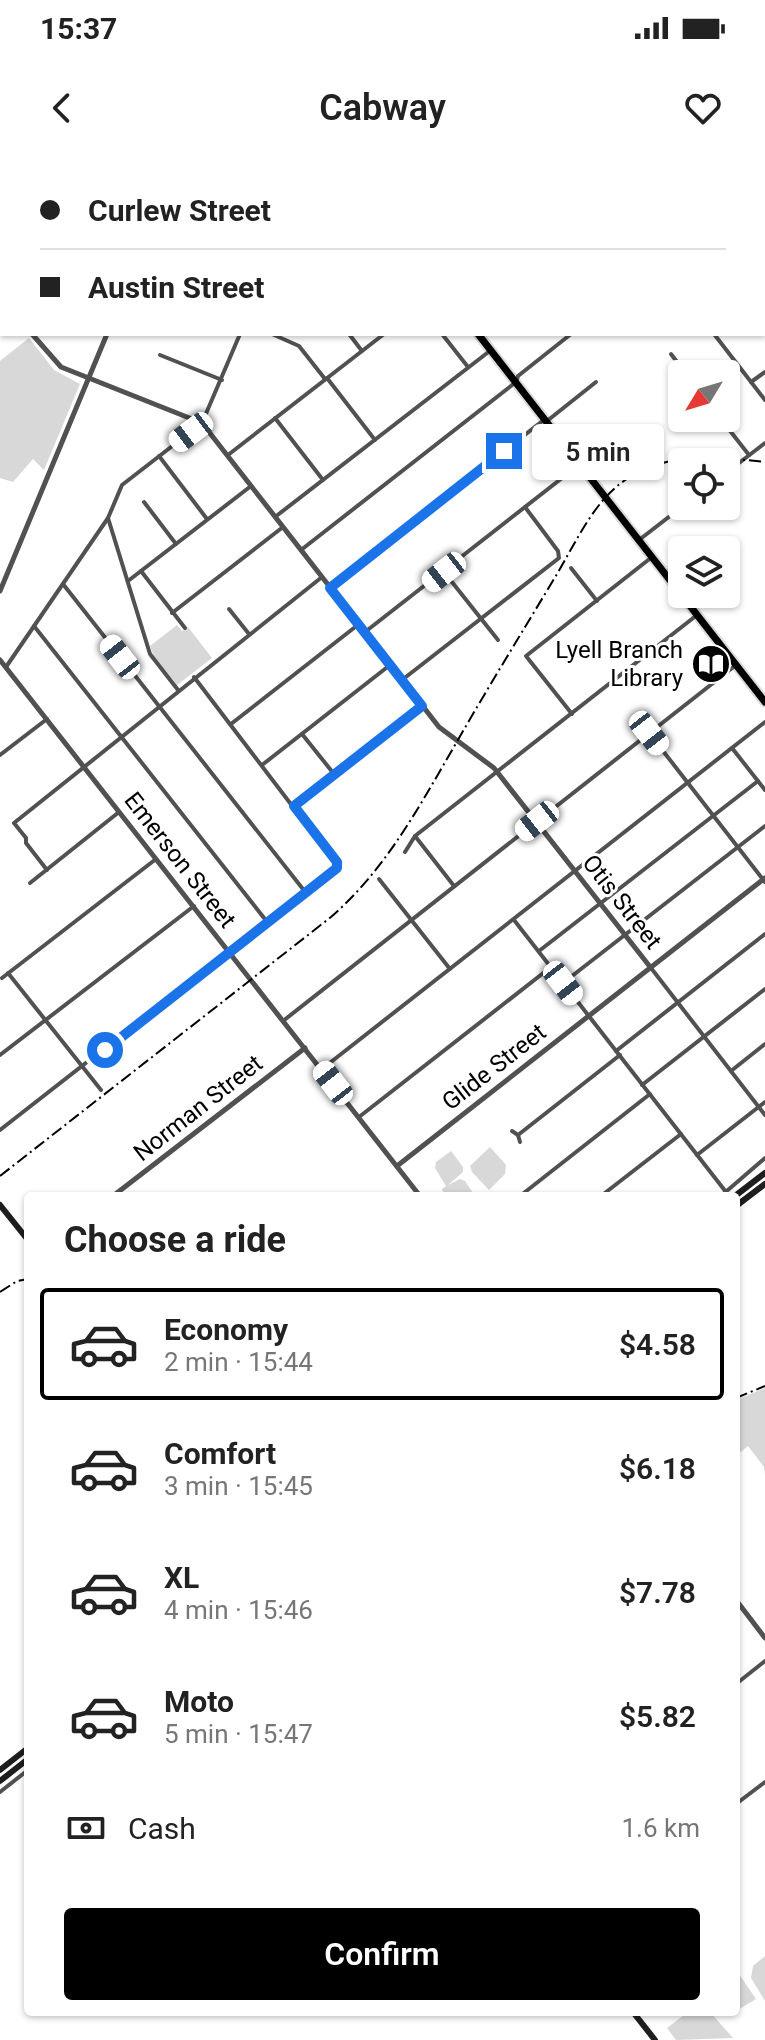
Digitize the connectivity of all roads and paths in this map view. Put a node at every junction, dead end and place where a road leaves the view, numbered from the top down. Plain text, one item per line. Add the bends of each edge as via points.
1 (36, 336) edge
2 (106, 336) edge
3 (240, 336) edge
4 (276, 336) edge
5 (351, 336) edge
6 (381, 336) edge
7 (444, 336) edge
8 (480, 336) edge
9 (568, 336) edge
10 (716, 336) edge
11 (491, 350) junction
12 (362, 351) junction
13 (671, 354) dead end
14 (160, 355) dead end
15 (676, 360) edge
16 (468, 367) junction
17 (765, 372) edge
18 (88, 378) junction
19 (326, 379) junction
20 (222, 380) junction
21 (516, 382) junction
22 (596, 382) dead end
23 (751, 382) junction
24 (765, 400) edge
25 (275, 418) junction
26 (546, 420) junction
27 (202, 423) junction
28 (620, 426) dead end
29 (731, 432) edge
30 (375, 440) junction
31 (765, 443) edge
32 (227, 455) junction
33 (749, 455) junction
34 (159, 456) junction
35 (578, 462) junction
36 (740, 462) edge
37 (323, 480) junction
38 (251, 486) junction
39 (144, 502) dead end
40 (525, 507) junction
41 (275, 517) junction
42 (108, 518) junction
43 (668, 518) edge
44 (207, 519) junction
45 (283, 527) junction
46 (639, 540) junction
47 (176, 544) junction
48 (301, 550) junction
49 (652, 557) junction
50 (571, 568) dead end
51 (141, 571) junction
52 (444, 572) junction
53 (322, 577) junction
54 (128, 581) junction
55 (63, 584) junction
56 (330, 588) junction
57 (0, 591) edge
58 (597, 601) junction
59 (229, 609) dead end
60 (172, 613) junction
61 (697, 615) junction
62 (481, 618) junction
63 (359, 624) junction
64 (34, 626) junction
65 (185, 628) dead end
66 (365, 632) junction
67 (249, 634) junction
68 (498, 640) dead end
69 (0, 660) edge
70 (390, 665) junction
71 (736, 665) junction
72 (6, 667) junction
73 (194, 677) junction
74 (402, 680) junction
75 (178, 690) junction
76 (765, 702) edge
77 (158, 706) junction
78 (422, 706) junction
79 (572, 714) junction
80 (47, 719) junction
81 (765, 722) edge
82 (230, 724) junction
83 (649, 733) junction
84 (302, 734) junction
85 (120, 736) junction
86 (732, 748) junction
87 (0, 755) edge
88 (262, 765) junction
89 (83, 766) junction
90 (498, 772) junction
91 (334, 774) junction
92 (758, 781) junction
93 (688, 783) junction
94 (765, 790) edge
95 (294, 806) junction
96 (119, 812) junction
97 (713, 815) junction
98 (537, 821) junction
99 (765, 826) edge
100 (415, 836) junction
101 (738, 847) junction
102 (405, 852) dead end
103 (156, 859) junction
104 (47, 870) junction
105 (575, 871) junction
106 (379, 879) dead end
107 (764, 880) edge
108 (30, 883) dead end
109 (454, 886) junction
110 (306, 893) junction
111 (600, 903) junction
112 (194, 906) junction
113 (411, 920) junction
114 (514, 920) junction
115 (268, 923) junction
116 (765, 934) edge
117 (625, 935) junction
118 (539, 951) junction
119 (230, 953) junction
120 (551, 967) junction
121 (651, 968) junction
122 (450, 969) junction
123 (8, 973) junction
124 (2, 978) edge
125 (563, 983) junction
126 (765, 989) edge
127 (678, 1003) junction
128 (588, 1016) junction
129 (45, 1020) junction
130 (283, 1021) junction
131 (704, 1037) junction
132 (765, 1044) edge
133 (305, 1048) junction
134 (618, 1053) junction
135 (0, 1055) edge
136 (82, 1067) junction
137 (322, 1069) junction
138 (731, 1071) junction
139 (642, 1085) junction
140 (101, 1090) dead end
141 (650, 1094) junction
142 (765, 1102) edge
143 (759, 1107) junction
144 (765, 1115) edge
145 (359, 1117) junction
146 (0, 1130) edge
147 (512, 1131) dead end
148 (681, 1134) junction
149 (518, 1135) junction
150 (520, 1142) dead end
151 (697, 1155) junction
152 (765, 1158) edge
153 (397, 1166) junction
154 (765, 1173) edge
155 (754, 1181) junction
156 (765, 1182) edge
157 (118, 1192) edge
158 (417, 1192) edge
159 (525, 1192) edge
160 (606, 1192) edge
161 (723, 1192) edge
162 (726, 1192) edge
163 (740, 1192) edge
164 (740, 1204) edge
165 (0, 1205) edge
166 (24, 1235) edge
167 (740, 1605) edge
168 (765, 1638) edge
169 (765, 1661) edge
170 (740, 1681) edge
171 (24, 1751) edge
172 (24, 1762) edge
173 (0, 1770) edge
174 (24, 1773) edge
175 (0, 1781) edge
176 (765, 1782) edge
177 (0, 1792) edge
178 (740, 1801) edge
179 (636, 2016) edge
180 (655, 2040) edge

1 - 18 street via 59,366
2 - 18 street
3 - 20 street
4 - 19 street via 299,346
5 - 12 street
6 - 12 street
7 - 16 street
8 - 11 main road
9 - 21 street
10 - 23 street
11 - 16 street
11 - 21 main road
12 - 19 street
13 - 15 street
14 - 20 street
16 - 30 street
17 - 23 street
18 - 27 street
18 - 57 street
19 - 25 street
19 - 30 street
20 - 27 street
21 - 26 main road
21 - 48 street
22 - 26 street
23 - 24 street
25 - 32 street
25 - 37 street
26 - 35 main road
26 - 56 street
27 - 32 street, Otis Street
27 - 34 street
28 - 35 street
29 - 33 street
30 - 37 street
31 - 33 street
32 - 38 street, Otis Street
33 - 36 street
34 - 42 street via 122,485
34 - 44 street
35 - 40 street
35 - 46 main road
37 - 41 street
38 - 41 street, Otis Street
38 - 44 street
39 - 47 street
40 - 52 street
40 - 62 street via 560,557
41 - 45 street, Otis Street
42 - 54 street
42 - 55 street
43 - 46 street
44 - 47 street
45 - 48 street, Otis Street
45 - 60 street
46 - 49 main road
47 - 51 street
48 - 53 street, Otis Street
49 - 58 street
49 - 61 main road
50 - 58 street
51 - 54 street
51 - 60 street
52 - 62 street
52 - 66 street
53 - 56 street, Otis Street
53 - 67 street
54 - 75 street via 150,654
55 - 64 street
55 - 77 street
56 - 63 street, Otis Street
58 - 79 street via 526,656
59 - 67 street
60 - 65 street
61 - 71 main road
61 - 79 street
62 - 68 street
62 - 74 street
63 - 66 street, Otis Street
63 - 82 street
64 - 72 street
64 - 85 street
66 - 70 street, Otis Street
67 - 73 street
69 - 72 street, Emerson Street
70 - 74 street, Otis Street
70 - 84 street
71 - 76 main road
71 - 83 street
72 - 80 street, Emerson Street
73 - 75 street
73 - 82 street
74 - 78 street, Otis Street
75 - 77 street
77 - 85 street
77 - 110 street
78 - 90 street, Otis Street via 443,732
78 - 91 street
79 - 90 street
80 - 87 street
80 - 89 street, Emerson Street
81 - 86 street
82 - 88 street
83 - 93 street
83 - 98 street
84 - 88 street
84 - 91 street
85 - 89 street
85 - 115 street
86 - 92 street
86 - 93 street
88 - 95 street
89 - 96 street, Emerson Street
89 - 104 street via 14,823
90 - 98 street, Otis Street
90 - 100 street
91 - 95 street
92 - 94 street
92 - 97 street
93 - 97 street
93 - 105 street
95 - 110 street via 338,866
96 - 103 street, Emerson Street
96 - 104 street
97 - 101 street
97 - 111 street
98 - 105 street, Otis Street
98 - 109 street
99 - 101 street
100 - 102 street
100 - 109 street
101 - 107 street
101 - 117 street
103 - 112 street, Emerson Street
103 - 123 street
104 - 108 street
105 - 111 street, Otis Street
105 - 114 street
106 - 113 street
107 - 121 street, Glide Street
109 - 113 street
110 - 115 street
111 - 117 street, Otis Street
111 - 118 street
112 - 119 street, Emerson Street
112 - 129 street
113 - 122 street
113 - 130 street
114 - 118 street
114 - 122 street
115 - 119 street
116 - 127 street
117 - 121 street, Otis Street
117 - 125 street
118 - 120 street
119 - 130 street, Emerson Street
119 - 136 street
120 - 125 street
120 - 145 street
121 - 127 street, Otis Street
121 - 128 street, Glide Street
122 - 137 street
123 - 124 street
123 - 129 street
125 - 128 street
126 - 131 street
127 - 131 street, Otis Street
127 - 134 street
128 - 134 street
128 - 153 street, Glide Street
129 - 135 street
129 - 136 street
130 - 133 street, Emerson Street
131 - 138 street, Otis Street
131 - 139 street
132 - 138 street
133 - 137 street, Emerson Street
133 - 157 street, Norman Street
134 - 139 street
134 - 149 street
136 - 140 street
136 - 146 street
137 - 145 street, Emerson Street
138 - 143 street, Otis Street
139 - 141 street
141 - 148 street
141 - 159 street
142 - 143 street
143 - 144 street, Otis Street
143 - 151 street
145 - 153 street, Emerson Street
147 - 149 street
148 - 151 street
148 - 160 street
149 - 150 street
151 - 161 street
152 - 162 street
153 - 158 street, Emerson Street
154 - 155 main road
155 - 156 main road
155 - 163 main road
156 - 164 main road
165 - 166 main road
167 - 168 street
169 - 170 street
171 - 173 main road
172 - 175 main road
174 - 177 street
176 - 178 street
179 - 180 main road

